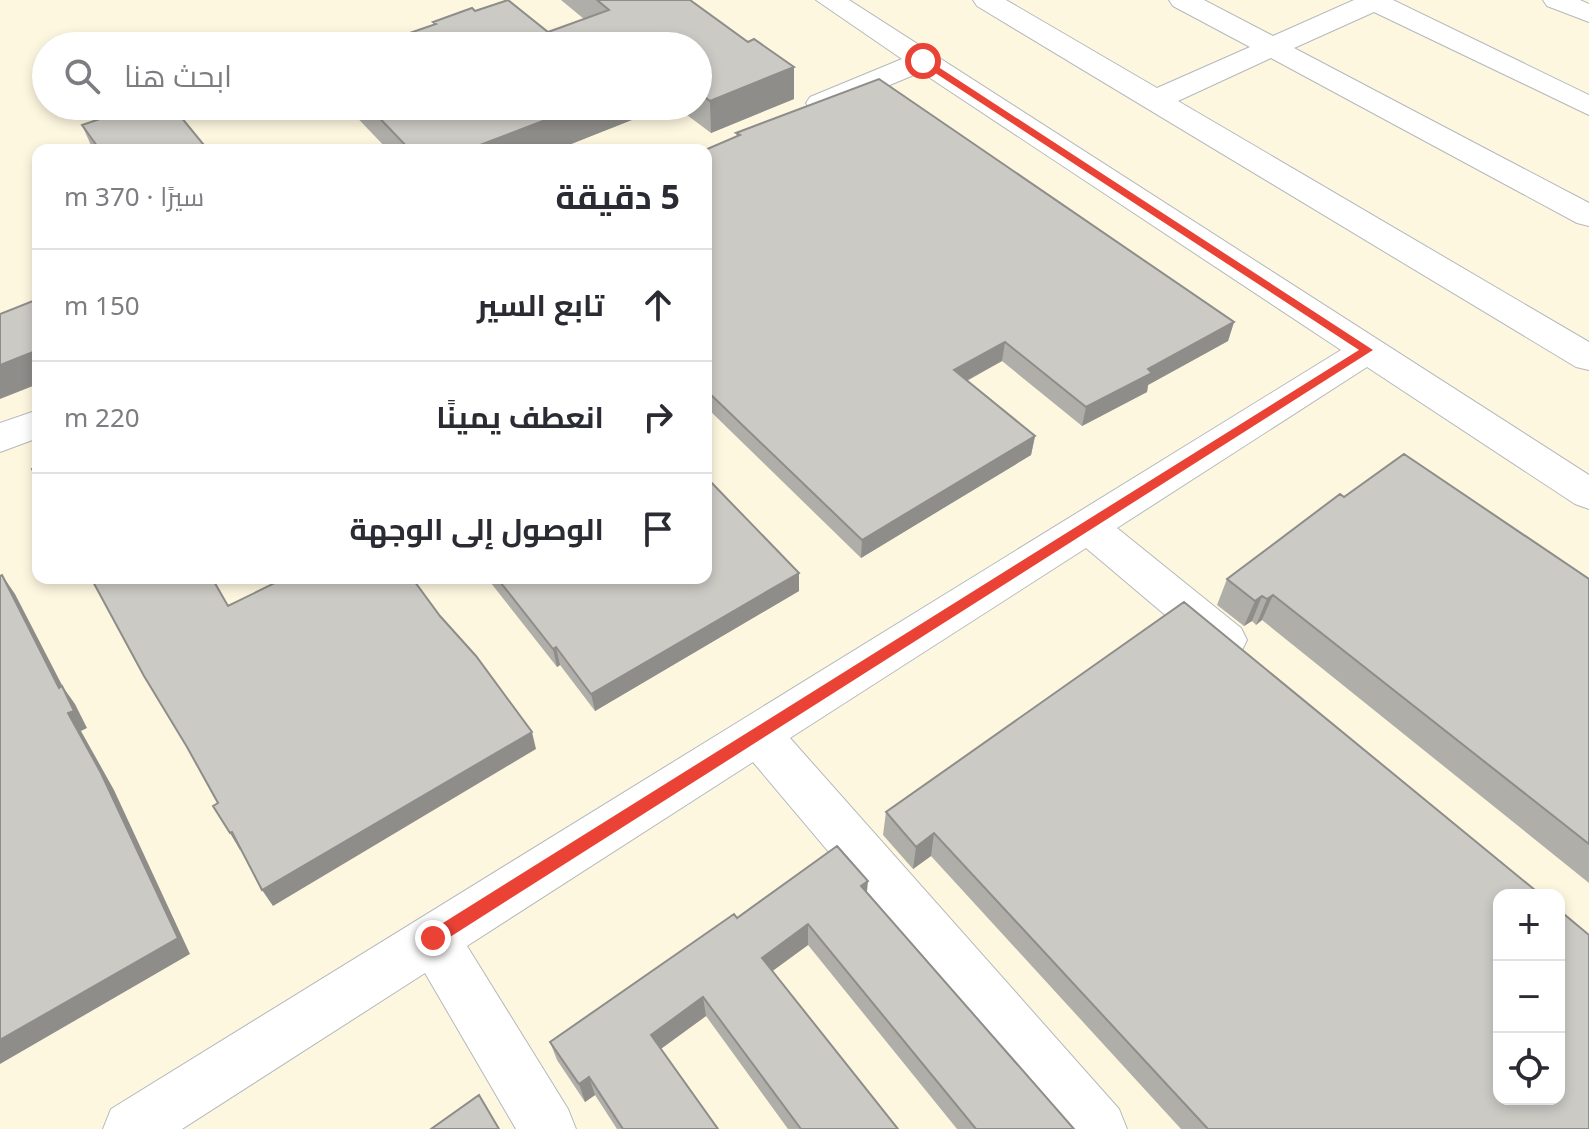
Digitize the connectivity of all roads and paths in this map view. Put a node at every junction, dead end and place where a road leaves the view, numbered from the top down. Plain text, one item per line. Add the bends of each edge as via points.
1 (830, 0) edge
2 (987, 0) edge
3 (1183, 0) edge
4 (1374, 0) edge
5 (1557, 0) edge
6 (1589, 14) edge
7 (1272, 47) junction
8 (923, 61) junction
9 (1155, 100) junction
10 (1589, 106) edge
11 (792, 114) edge
12 (1589, 216) edge
13 (1367, 350) junction
14 (1589, 358) edge
15 (32, 425) edge
16 (0, 438) edge
17 (1589, 494) edge
18 (1087, 526) junction
19 (1256, 666) edge
20 (758, 734) junction
21 (433, 938) junction
22 (131, 1129) edge
23 (548, 1129) edge
24 (1099, 1129) edge

1 - 8 street
2 - 9 street
3 - 7 street
4 - 7 street
4 - 10 street
5 - 6 street
7 - 9 street
7 - 12 street
8 - 11 street
8 - 13 street
9 - 14 street
13 - 17 street
13 - 18 street
15 - 16 street
18 - 19 street
18 - 20 street
20 - 21 street
20 - 24 street
21 - 22 street
21 - 23 street

